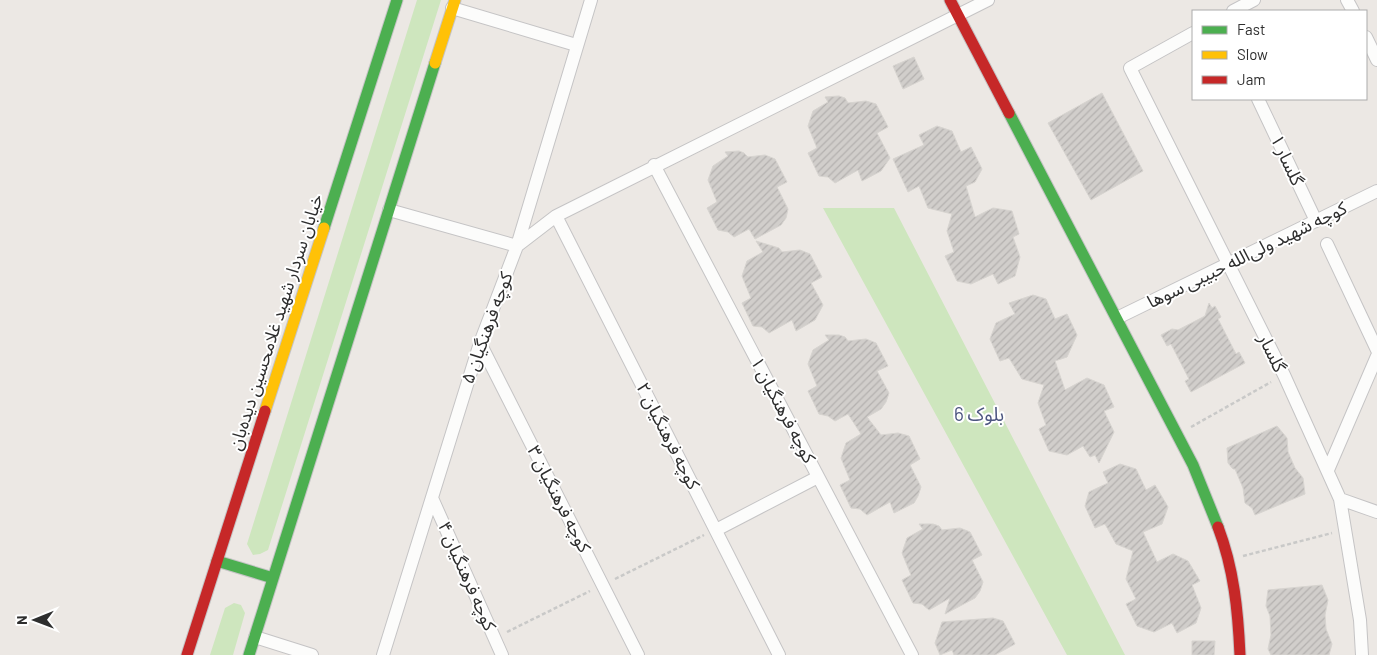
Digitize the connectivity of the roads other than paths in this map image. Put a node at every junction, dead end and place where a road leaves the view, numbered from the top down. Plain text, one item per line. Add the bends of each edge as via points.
1 (397, 0) edge
2 (591, 0) edge
3 (950, 0) edge
4 (988, 0) edge
5 (1254, 0) edge
6 (454, 4) edge
7 (1235, 10) edge
8 (958, 16) junction
9 (1192, 34) edge
10 (1367, 40) edge
11 (576, 45) junction
12 (1377, 60) edge
13 (1258, 100) edge
14 (654, 166) junction
15 (1377, 191) edge
16 (389, 210) junction
17 (556, 216) junction
18 (1316, 221) junction
19 (1326, 244) dead end
20 (517, 246) junction
21 (1228, 265) junction
22 (1117, 318) junction
23 (480, 343) junction
24 (1377, 350) edge
25 (1377, 356) edge
26 (1328, 470) junction
27 (818, 477) junction
28 (432, 498) junction
29 (1340, 499) junction
30 (1377, 512) edge
31 (716, 530) junction
32 (217, 561) junction
33 (273, 578) junction
34 (254, 637) junction
35 (187, 655) edge
36 (249, 655) edge
37 (312, 655) edge
38 (383, 655) edge
39 (502, 655) edge
40 (638, 655) edge
41 (779, 655) edge
42 (912, 655) edge
43 (1240, 655) edge
44 (1362, 655) edge

1 - 32 main road, خیابان سردار شهید غلامحسین دیده‌بان
2 - 11 street, کوچه فرهنگیان ۵
3 - 8 main road
4 - 8 street
5 - 7 street
6 - 11 street
6 - 16 main road
8 - 14 street
8 - 22 main road
9 - 21 street, گلسار via 1130,68
10 - 12 street
11 - 20 street, کوچه فرهنگیان ۵
13 - 18 street, گلسار ۱
14 - 17 street
14 - 27 street, کوچه فرهنگیان ۱
15 - 18 street, کوچه شهید ولی‌الله حبیبی سوها
16 - 20 street
16 - 33 main road
17 - 20 street
17 - 31 street, کوچه فرهنگیان ۲
18 - 21 street, کوچه شهید ولی‌الله حبیبی سوها
19 - 24 street
20 - 23 street, کوچه فرهنگیان ۵
21 - 22 street, کوچه شهید ولی‌الله حبیبی سوها
21 - 26 street, گلسار
22 - 43 main road via 1193,465 1229,560 1237,599
23 - 28 street, کوچه فرهنگیان ۵
23 - 40 street, کوچه فرهنگیان ۳
25 - 26 street
26 - 29 street, گلسار
27 - 31 street
27 - 42 street, کوچه فرهنگیان ۱
28 - 38 street, کوچه فرهنگیان ۵
28 - 39 street, کوچه فرهنگیان ۴
29 - 30 street
29 - 44 street, گلسار via 1360,620
31 - 41 street, کوچه فرهنگیان ۲
32 - 33 main road
32 - 35 main road, خیابان سردار شهید غلامحسین دیده‌بان
33 - 34 main road
34 - 36 main road
34 - 37 street

